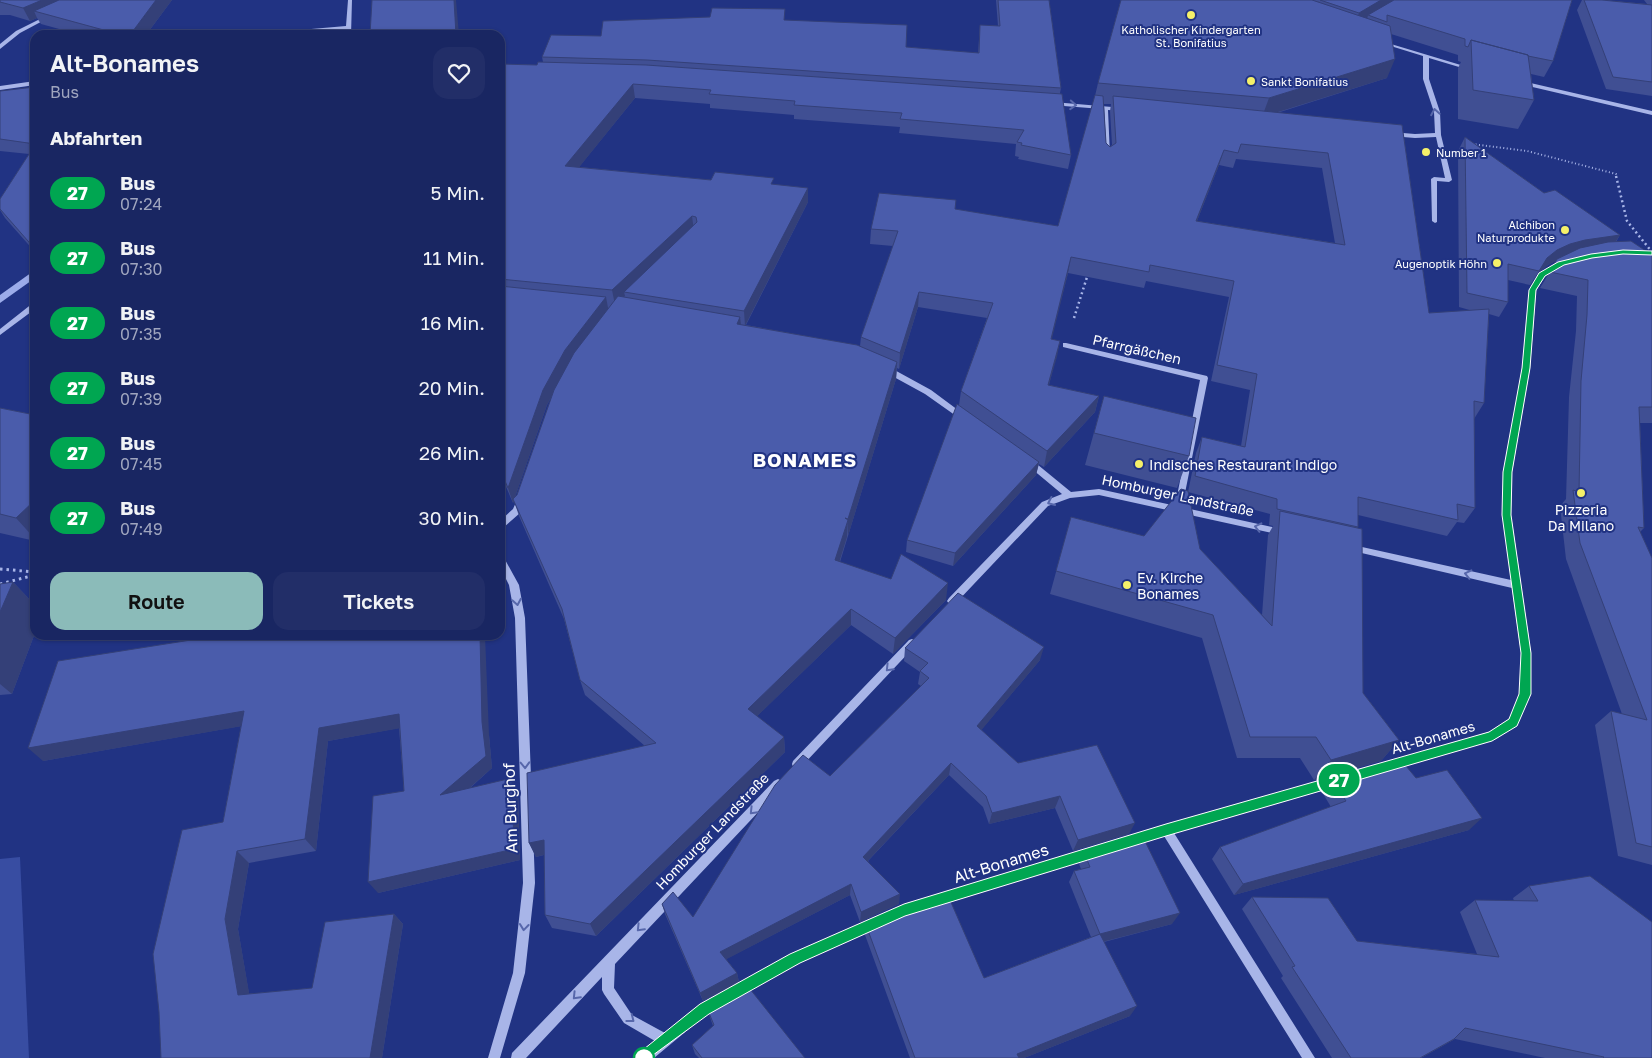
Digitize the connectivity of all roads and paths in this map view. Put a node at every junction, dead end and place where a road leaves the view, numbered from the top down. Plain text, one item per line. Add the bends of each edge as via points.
1 (350, 0) edge
2 (53, 15) edge
3 (348, 27) joint
4 (317, 30) edge
5 (1380, 40) edge
6 (0, 47) edge
7 (1426, 56) junction
8 (1473, 69) edge
9 (1511, 80) edge
10 (30, 84) edge
11 (0, 88) edge
12 (1046, 103) edge
13 (1105, 108) junction
14 (1134, 110) edge
15 (1652, 112) edge
16 (1386, 133) edge
17 (1438, 135) junction
18 (1108, 158) edge
19 (1434, 221) dead end
20 (1652, 252) edge
21 (1569, 262) edge
22 (1091, 266) edge
23 (30, 308) edge
24 (0, 333) edge
25 (1066, 345) joint
26 (878, 366) edge
27 (967, 419) edge
28 (1021, 457) edge
29 (523, 494) edge
30 (1069, 495) junction
31 (1179, 508) junction
32 (505, 522) edge
33 (1287, 533) edge
34 (1344, 546) edge
35 (505, 568) edge
36 (0, 569) edge
37 (30, 572) edge
38 (30, 575) edge
39 (0, 584) edge
40 (1516, 585) junction
41 (943, 611) edge
42 (922, 633) edge
43 (1377, 769) edge
44 (1348, 777) edge
45 (1166, 830) junction
46 (1119, 844) edge
47 (1100, 850) edge
48 (609, 961) junction
49 (666, 1040) junction
50 (494, 1058) edge
51 (517, 1058) edge
52 (644, 1058) edge
53 (1309, 1058) edge

1 - 3 street
2 - 6 street via 18,32
3 - 4 street
5 - 7 street
7 - 8 street
17 -> 7 street via 1436,112 1426,79
9 - 15 street
10 - 11 street
12 -> 13 street
13 - 14 street
13 - 18 street
16 - 17 street
17 - 19 street via 1449,180 1434,179
17 - 20 path via 1465,143 1527,151 1616,174 1627,222
21 - 40 street via 1542,275 1532,290 1526,368 1508,472 1506,515
22 - 25 path
23 - 24 street
25 - 31 street, Pfarrgäßchen via 1204,378
26 - 27 street via 928,392
28 - 30 street
29 - 32 street via 517,511
30 - 31 street, Homburger Landstraße via 1099,492
30 -> 41 street, Homburger Landstraße via 1045,504
33 -> 31 street, Homburger Landstraße
40 -> 34 street
35 -> 50 street, Am Burghof via 514,585 520,618 529,883 519,973
36 - 37 path
38 - 39 path
40 - 43 street, Alt-Bonames via 1526,653 1525,694 1513,722 1492,736
42 -> 48 street, Homburger Landstraße
44 - 45 street
45 - 46 street
45 - 53 street
47 - 49 street, Alt-Bonames via 890,916 795,959 704,1009
48 -> 49 street via 608,990 628,1019
48 -> 51 street, Homburger Landstraße
49 - 52 street, Alt-Bonames

